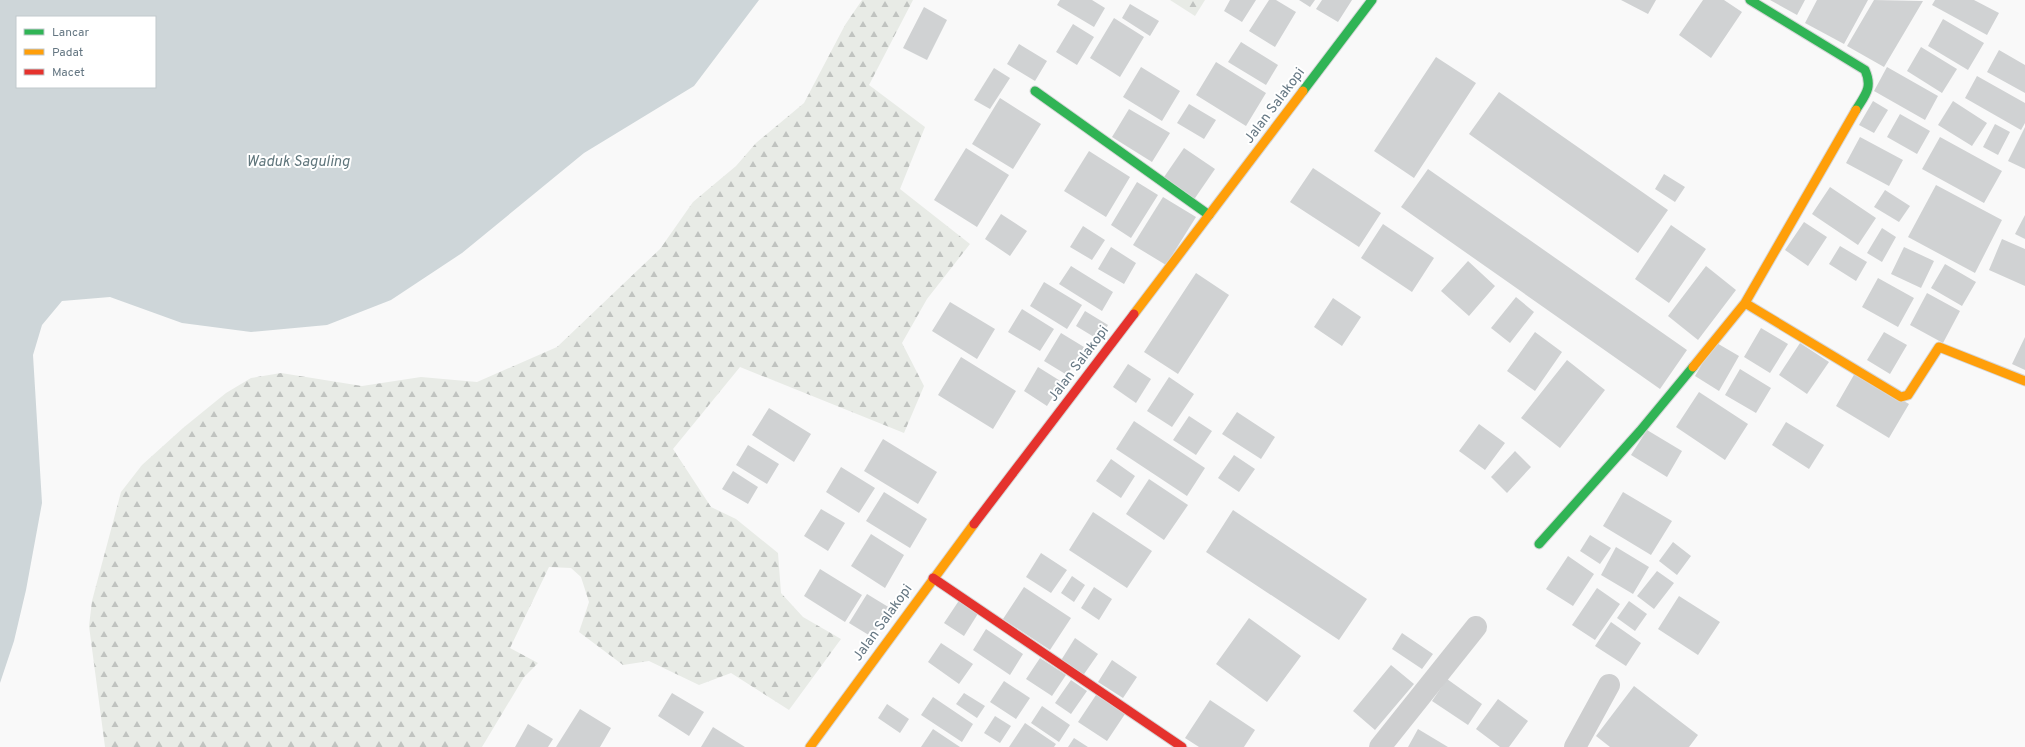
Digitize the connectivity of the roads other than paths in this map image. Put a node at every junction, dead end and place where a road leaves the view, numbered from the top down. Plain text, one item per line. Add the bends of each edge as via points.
1 (1372, 0) edge
2 (1750, 0) edge
3 (1035, 92) dead end
4 (1209, 215) junction
5 (1745, 303) junction
6 (2025, 381) edge
7 (1539, 544) dead end
8 (933, 578) junction
9 (1476, 627) dead end
10 (1609, 685) dead end
11 (810, 747) edge
12 (1182, 747) edge
13 (1380, 747) edge
14 (1575, 747) edge

1 - 4 street, Jalan Salakopi
2 - 5 street via 1865,70 1870,83
3 - 4 street
4 - 8 street, Jalan Salakopi
5 - 6 street via 1901,397 1908,395 1940,347
5 - 7 street via 1640,431
8 - 11 street, Jalan Salakopi
8 - 12 street
9 - 13 street
10 - 14 street

